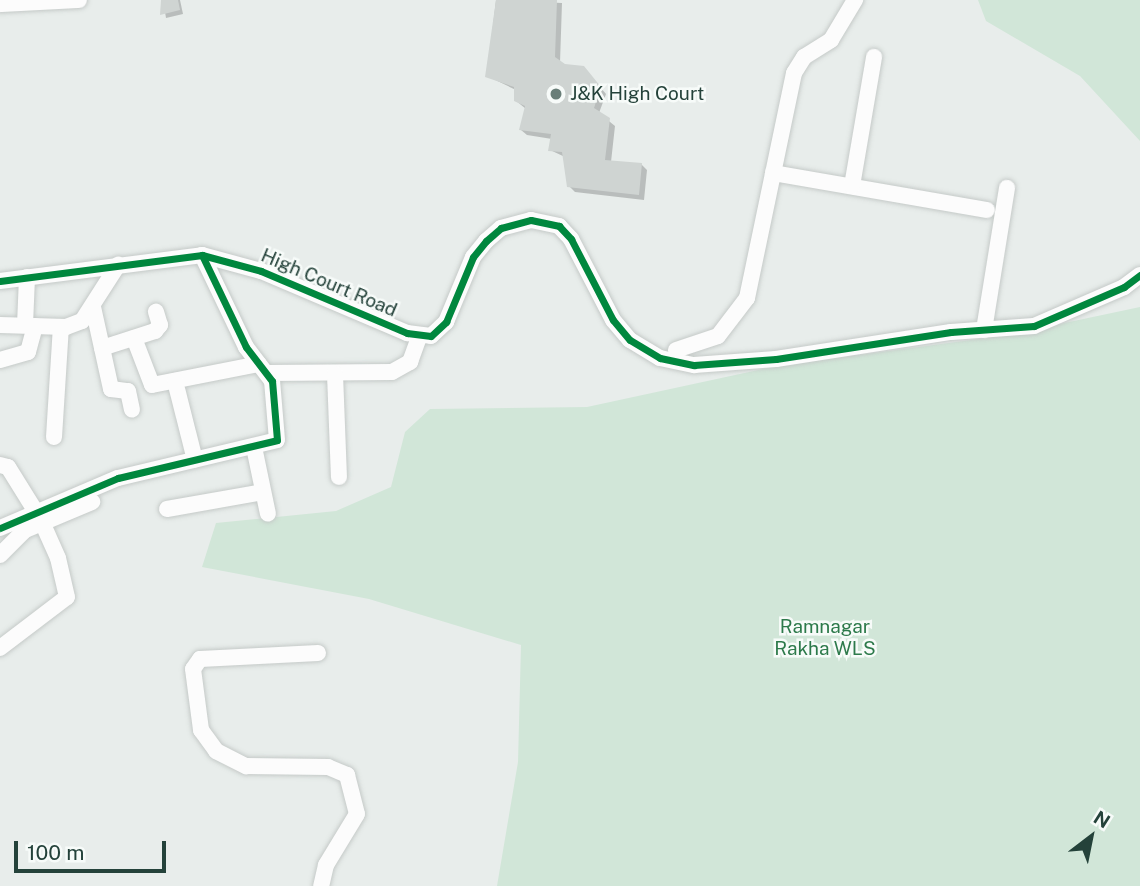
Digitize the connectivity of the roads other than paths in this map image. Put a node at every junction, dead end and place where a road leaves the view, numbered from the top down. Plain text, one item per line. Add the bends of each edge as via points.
1 (79, 0) edge
2 (855, 0) edge
3 (0, 4) edge
4 (874, 57) dead end
5 (773, 173) junction
6 (852, 186) junction
7 (1007, 188) dead end
8 (986, 210) dead end
9 (202, 256) junction
10 (118, 265) junction
11 (1140, 275) edge
12 (27, 277) junction
13 (0, 281) edge
14 (93, 307) junction
15 (156, 312) dead end
16 (0, 325) edge
17 (30, 325) junction
18 (61, 327) junction
19 (984, 330) junction
20 (419, 337) junction
21 (134, 338) junction
22 (102, 348) junction
23 (642, 348) junction
24 (676, 350) junction
25 (0, 360) edge
26 (708, 364) junction
27 (263, 368) junction
28 (335, 374) junction
29 (175, 381) junction
30 (132, 410) dead end
31 (54, 437) dead end
32 (254, 447) junction
33 (195, 460) junction
34 (0, 465) edge
35 (339, 477) dead end
36 (263, 492) junction
37 (92, 502) dead end
38 (167, 509) dead end
39 (268, 514) dead end
40 (39, 517) junction
41 (0, 528) edge
42 (0, 555) edge
43 (0, 648) edge
44 (318, 653) dead end
45 (321, 886) edge

1 - 3 street
2 - 5 street via 831,40 798,65
4 - 6 street
5 - 6 street
5 - 24 street via 747,298 718,336
6 - 8 street
7 - 19 street
9 - 10 street, High Court Road
9 - 20 street, High Court Road via 261,271
9 - 27 street via 246,347
10 - 12 street, High Court Road
10 - 14 street
11 - 19 street via 1125,287 1034,326
12 - 13 street, High Court Road
12 - 17 street
14 - 18 street via 82,321
14 - 22 street
15 - 21 street via 158,329
16 - 17 street
17 - 18 street
17 - 25 street via 28,352
18 - 31 street
19 - 26 street
20 - 23 street via 440,331 473,257 486,241 501,228 531,220 559,226 571,239 613,320
20 - 28 street via 413,357 402,369
21 - 22 street
21 - 29 street via 149,383
22 - 30 street via 111,389 128,391
23 - 24 street
23 - 26 street via 682,364
24 - 26 street
27 - 28 street
27 - 29 street
27 - 32 street via 279,436 273,443
28 - 35 street
29 - 33 street
32 - 33 street
32 - 36 street
33 - 40 street via 118,478
34 - 40 street via 8,467
36 - 38 street
36 - 39 street
37 - 40 street
40 - 41 street
40 - 42 street
40 - 43 street via 58,558 67,597
44 - 45 street via 200,659 193,669 201,730 216,751 246,766 328,767 347,775 357,814 326,865

